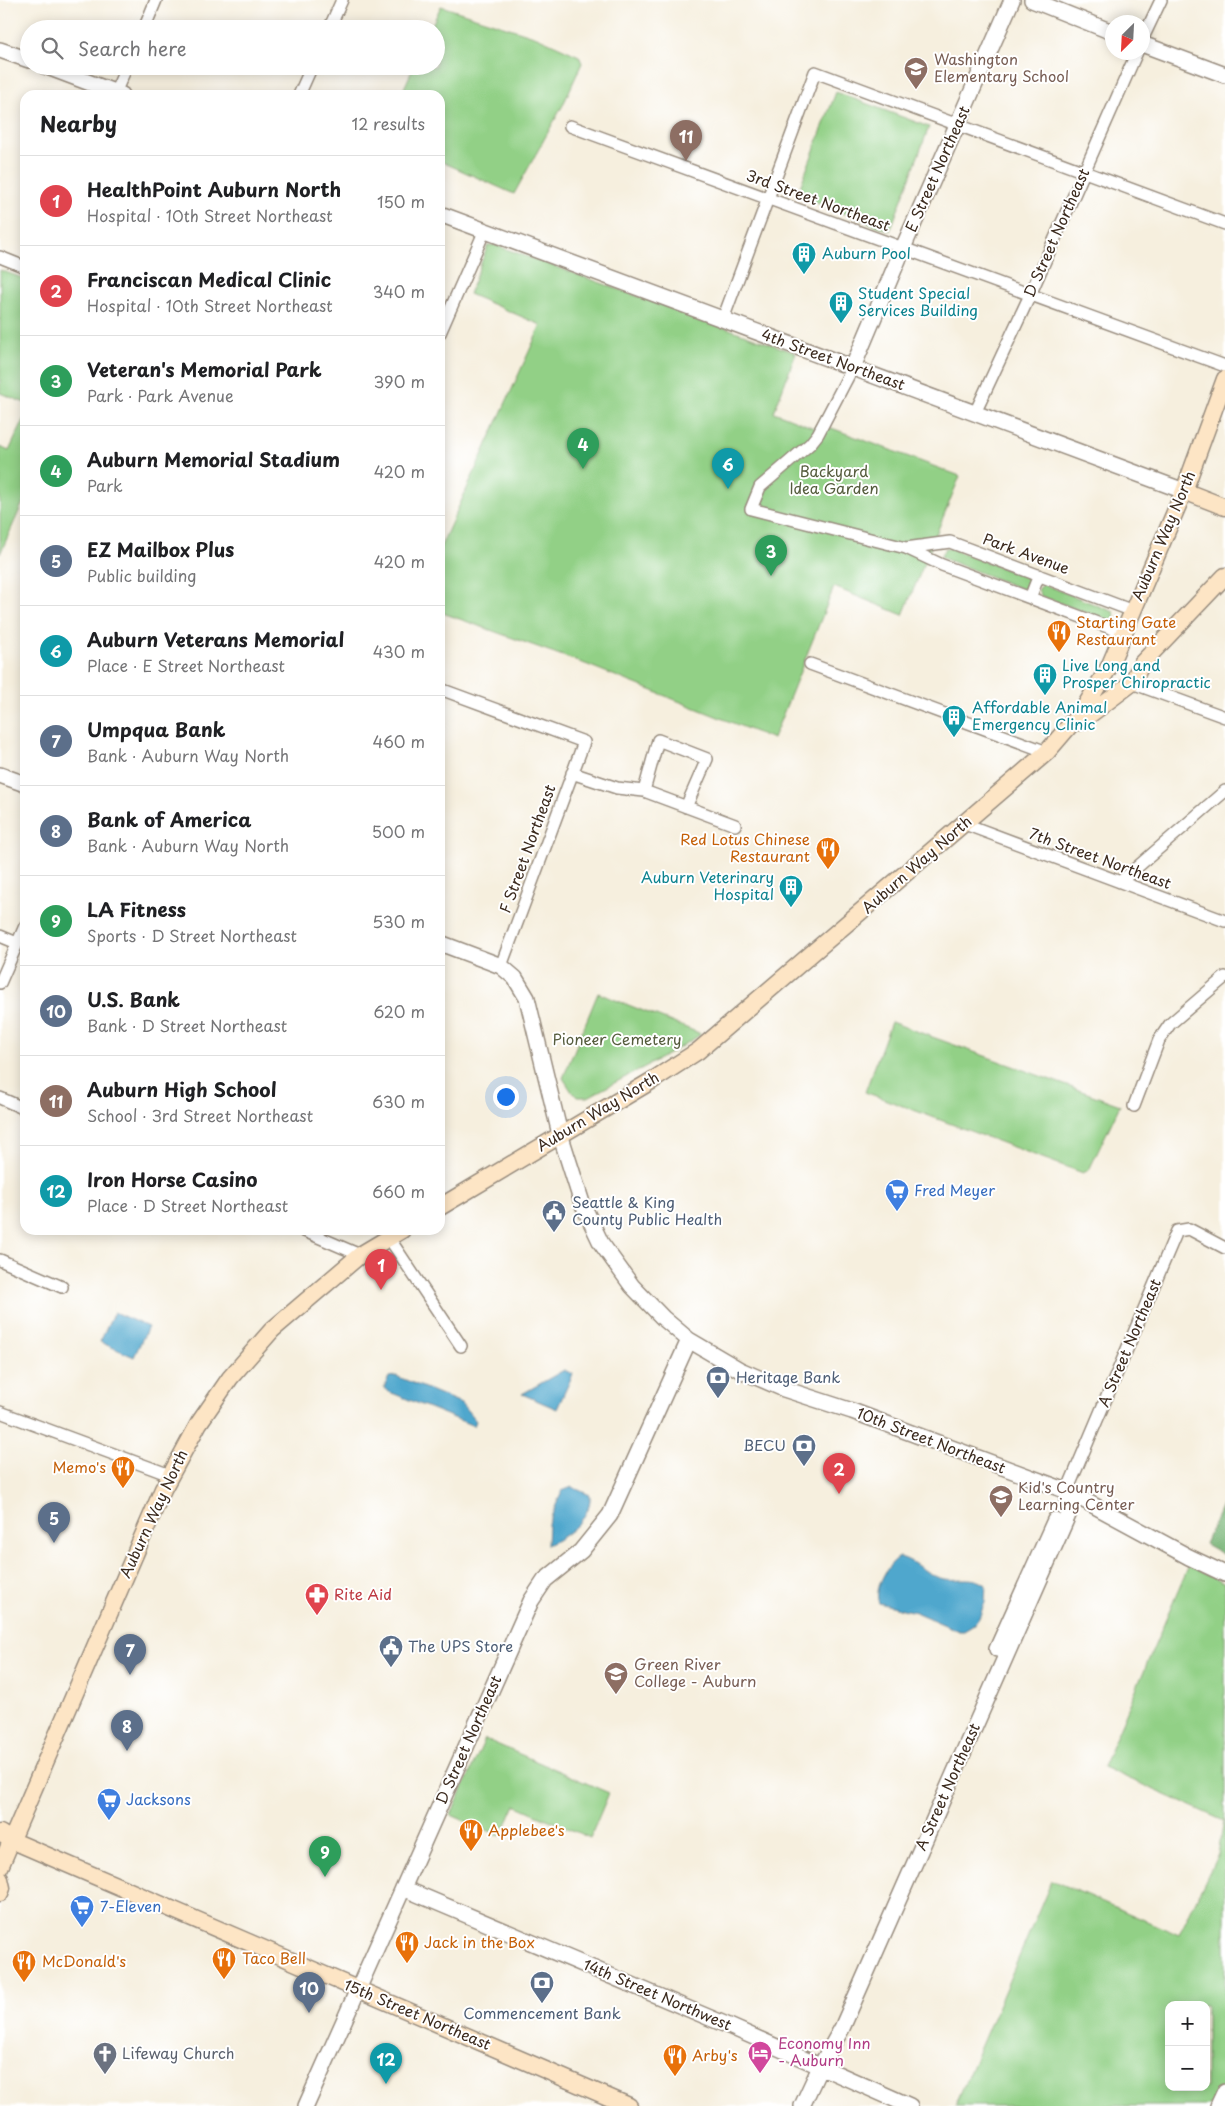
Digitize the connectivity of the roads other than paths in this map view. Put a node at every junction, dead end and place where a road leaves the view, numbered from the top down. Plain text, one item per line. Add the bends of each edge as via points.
1 (156, 0) edge
2 (342, 0) edge
3 (1012, 0) edge
4 (1032, 0) edge
5 (1161, 0) edge
6 (148, 20) edge
7 (333, 20) edge
8 (1150, 23) edge
9 (1105, 29) edge
10 (1150, 47) edge
11 (0, 50) edge
12 (20, 57) edge
13 (1133, 60) edge
14 (68, 75) edge
15 (124, 75) edge
16 (308, 75) edge
17 (1225, 75) edge
18 (107, 90) edge
19 (118, 90) edge
20 (301, 90) edge
21 (959, 124) junction
22 (570, 126) dead end
23 (1084, 172) junction
24 (768, 199) junction
25 (445, 216) edge
26 (1225, 224) edge
27 (485, 230) junction
28 (903, 248) junction
29 (0, 257) edge
30 (20, 265) edge
31 (1030, 295) junction
32 (723, 319) junction
33 (445, 322) edge
34 (1225, 366) edge
35 (853, 368) junction
36 (1225, 379) edge
37 (975, 413) junction
38 (1184, 491) junction
39 (1225, 507) edge
40 (751, 509) joint
41 (906, 548) junction
42 (1039, 575) junction
43 (1225, 576) edge
44 (1030, 598) junction
45 (1133, 611) junction
46 (1124, 633) junction
47 (810, 664) dead end
48 (1132, 683) junction
49 (445, 691) edge
50 (1225, 717) edge
51 (1066, 732) junction
52 (1048, 752) junction
53 (572, 772) junction
54 (0, 775) edge
55 (20, 782) edge
56 (644, 791) junction
57 (1225, 791) edge
58 (686, 807) junction
59 (965, 824) junction
60 (735, 825) dead end
61 (1120, 882) junction
62 (1225, 921) edge
63 (0, 936) edge
64 (20, 937) edge
65 (17, 943) junction
66 (445, 945) edge
67 (501, 966) junction
68 (1225, 976) edge
69 (0, 982) edge
70 (0, 1098) edge
71 (1134, 1106) dead end
72 (20, 1107) edge
73 (560, 1134) junction
74 (445, 1204) edge
75 (314, 1235) edge
76 (393, 1235) edge
77 (396, 1235) edge
78 (1225, 1248) edge
79 (360, 1255) junction
80 (0, 1260) edge
81 (62, 1287) dead end
82 (688, 1340) junction
83 (461, 1346) dead end
84 (0, 1412) edge
85 (170, 1475) junction
86 (1067, 1498) junction
87 (1225, 1574) edge
88 (6, 1836) edge
89 (0, 1867) edge
90 (0, 1880) edge
91 (403, 1888) junction
92 (0, 1893) edge
93 (358, 1990) junction
94 (820, 2067) junction
95 (1225, 2090) edge
96 (306, 2106) edge
97 (629, 2106) edge
98 (802, 2106) edge
99 (910, 2106) edge
100 (1218, 2106) edge

1 - 6 street
2 - 7 street
3 - 21 street, E Street Northeast
4 - 9 street
5 - 8 street
10 - 17 street
11 - 12 street
13 - 23 street, D Street Northeast
14 - 18 street
15 - 19 street
16 - 20 street
21 - 23 street
21 - 24 street via 815,72
21 - 28 street, E Street Northeast
22 - 24 street, 3rd Street Northeast
23 - 26 street
23 - 31 street, D Street Northeast
24 - 28 street, 3rd Street Northeast
24 - 32 street
25 - 27 street, 4th Street Northeast
27 - 32 street, 4th Street Northeast
27 - 33 street
28 - 31 street, 3rd Street Northeast
28 - 35 street, E Street Northeast
29 - 30 street
31 - 34 street, 3rd Street Northeast
31 - 37 street, D Street Northeast
32 - 35 street, 4th Street Northeast
35 - 37 street, 4th Street Northeast
35 - 40 street, E Street Northeast via 818,434 760,487
36 - 38 main road, Auburn Way North
37 - 38 street, 4th Street Northeast
38 - 39 main road, 4th Street Northeast
38 - 45 main road, Auburn Way North
40 - 41 street, Park Avenue
41 - 42 street, Park Avenue via 950,542
41 - 44 street, Park Avenue
42 - 44 street
42 - 45 street, Park Avenue
43 - 48 main road via 1142,663
44 - 46 street, Park Avenue
45 - 46 main road, Auburn Way North
46 - 51 main road, Auburn Way North via 1097,689
47 - 52 street
48 - 50 street
48 - 51 main road
49 - 53 street, F Street Northeast via 584,742
51 - 52 main road, Auburn Way North
52 - 59 main road, Auburn Way North
53 - 56 street via 617,788
53 - 67 street, F Street Northeast
54 - 55 street
56 - 58 street
56 - 58 street via 658,740 707,759
57 - 61 street
58 - 60 street
59 - 61 street, 7th Street Northeast
59 - 73 main road, Auburn Way North via 711,1041 661,1075
61 - 62 street, 7th Street Northeast
63 - 65 street
64 - 65 street
65 - 69 street
66 - 67 street
67 - 73 street, 10th Street Northeast via 515,978 528,998
68 - 71 street via 1170,1024 1159,1040
70 - 72 street
73 - 74 main road, Auburn Way North
73 - 82 street, 10th Street Northeast via 582,1204 601,1243 640,1296
75 - 79 street
76 - 79 main road, Auburn Way North
77 - 83 street
78 - 86 street, A Street Northeast via 1189,1229 1177,1231
79 - 85 main road, Auburn Way North via 272,1330 230,1378 199,1423
80 - 81 street
82 - 86 street, 10th Street Northeast via 740,1370 784,1389 852,1411
82 - 91 street, D Street Northeast via 610,1515 581,1551 545,1580 532,1601
84 - 85 street
85 - 88 main road, Auburn Way North
86 - 87 street, 10th Street Northeast
86 - 94 street, A Street Northeast via 1068,1516 842,2028
88 - 89 main road, Auburn Way North
88 - 93 main road, 15th Street Northeast
90 - 92 main road
91 - 93 street, D Street Northeast
91 - 94 street, 14th Street Northwest
93 - 96 street, D Street Northeast
93 - 97 main road, 15th Street Northeast
94 - 98 street, A Street Northeast
94 - 99 street, 14th Street Northwest
95 - 100 street

